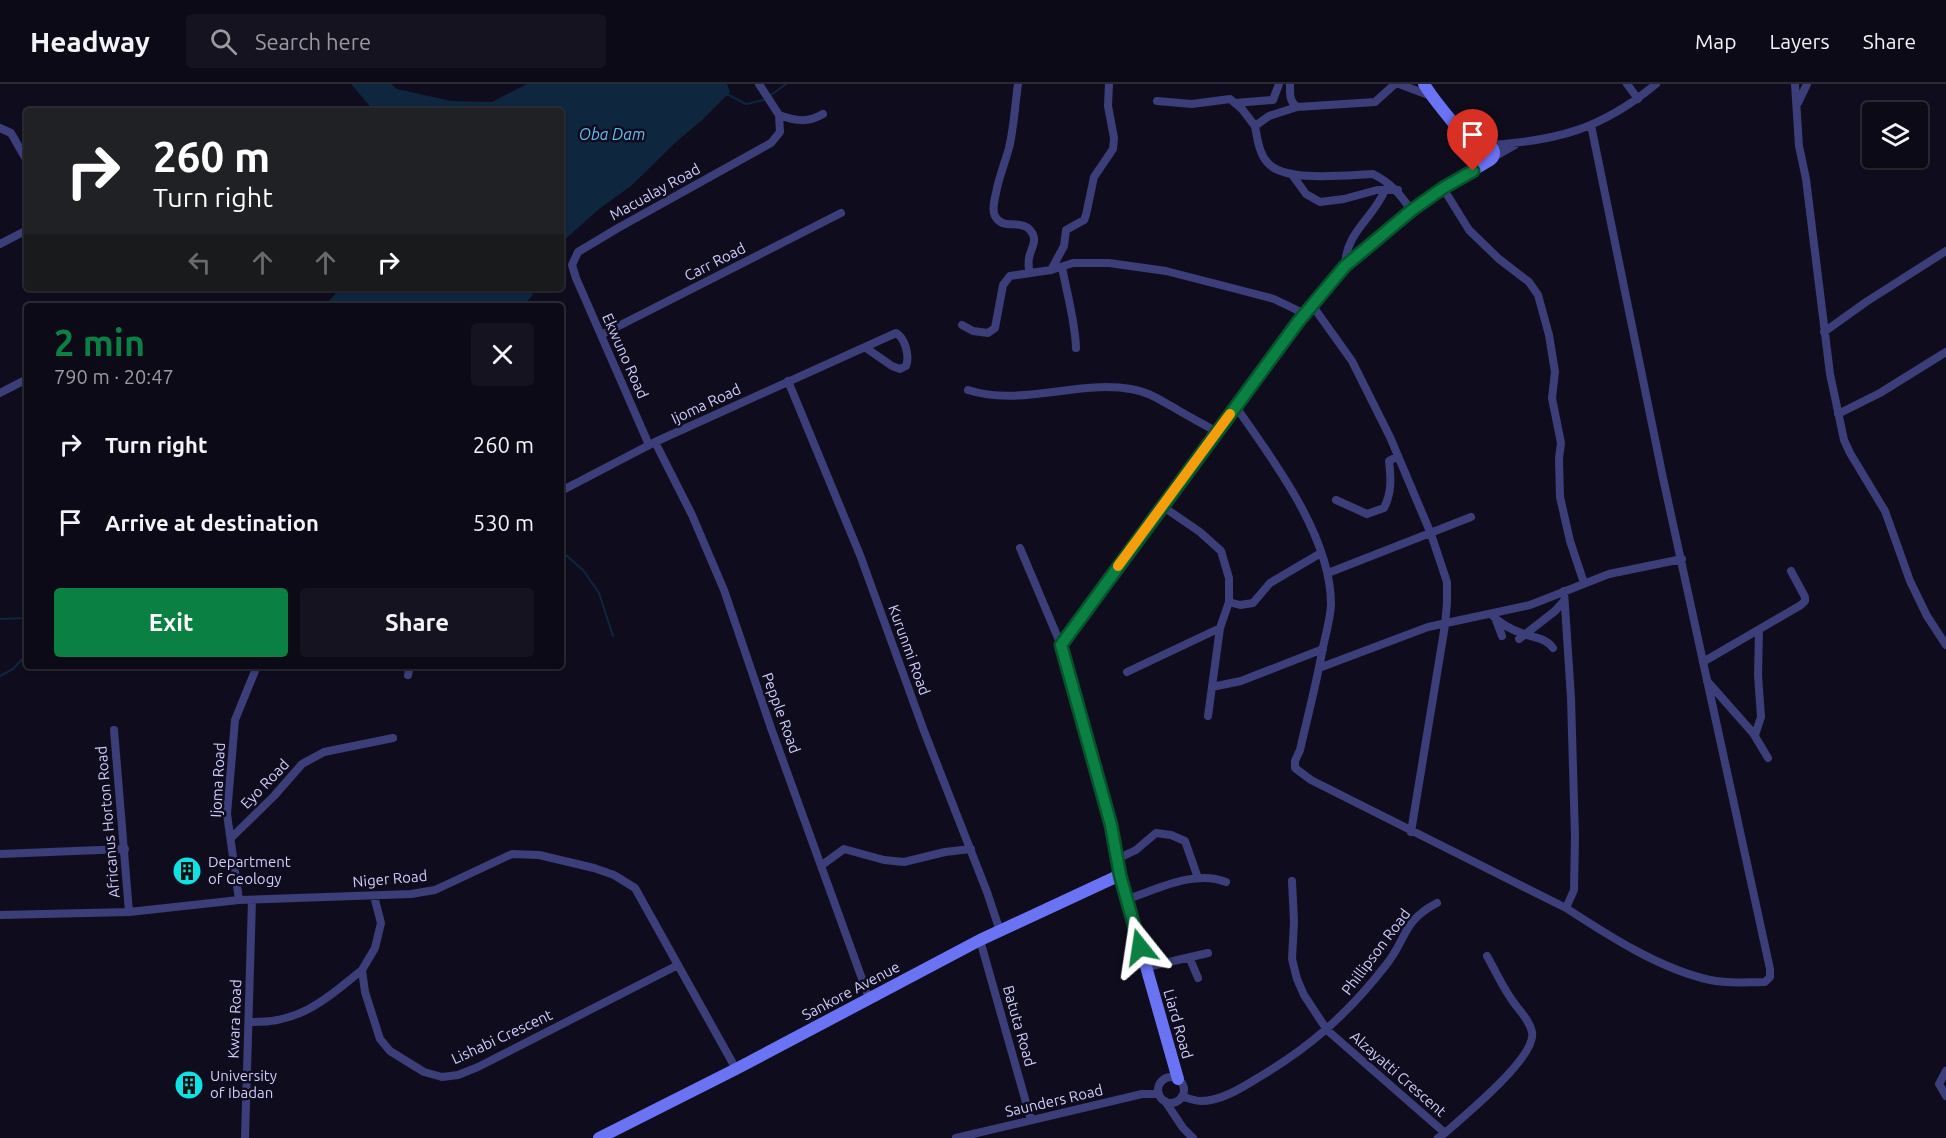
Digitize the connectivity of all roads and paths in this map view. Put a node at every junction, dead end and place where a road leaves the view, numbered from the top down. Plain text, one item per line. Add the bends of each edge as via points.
1 (1018, 84) edge
2 (1109, 84) edge
3 (1279, 84) edge
4 (1290, 84) edge
5 (1397, 84) edge
6 (1424, 84) edge
7 (1627, 84) edge
8 (1656, 84) edge
9 (1795, 84) edge
10 (1807, 84) edge
11 (759, 85) edge
12 (1431, 96) junction
13 (1638, 99) junction
14 (1157, 101) dead end
15 (1235, 104) junction
16 (1797, 105) junction
17 (1298, 107) junction
18 (823, 114) dead end
19 (779, 115) junction
20 (1591, 125) junction
21 (1255, 126) junction
22 (0, 128) edge
23 (1518, 143) junction
24 (1485, 153) junction
25 (24, 156) edge
26 (1293, 176) junction
27 (1443, 188) junction
28 (1385, 190) junction
29 (1398, 190) junction
30 (1412, 210) junction
31 (841, 213) dead end
32 (24, 232) edge
33 (0, 244) edge
34 (1946, 251) edge
35 (1345, 266) junction
36 (1062, 267) junction
37 (1051, 270) junction
38 (1029, 272) junction
39 (576, 278) joint
40 (1308, 309) junction
41 (962, 325) dead end
42 (1824, 332) junction
43 (601, 335) junction
44 (866, 348) junction
45 (1076, 348) dead end
46 (1946, 352) edge
47 (24, 381) edge
48 (788, 381) junction
49 (968, 390) dead end
50 (0, 393) edge
51 (1236, 407) junction
52 (1838, 414) junction
53 (1216, 432) junction
54 (652, 444) junction
55 (1398, 456) junction
56 (564, 489) edge
57 (1336, 500) dead end
58 (1162, 506) junction
59 (1471, 517) dead end
60 (1431, 534) junction
61 (1020, 548) dead end
62 (1321, 553) junction
63 (1682, 559) junction
64 (1791, 571) dead end
65 (1328, 573) junction
66 (1584, 583) junction
67 (1564, 596) junction
68 (1229, 602) junction
69 (1494, 617) junction
70 (1445, 625) junction
71 (1220, 628) junction
72 (1759, 630) junction
73 (1502, 636) dead end
74 (1522, 637) junction
75 (1061, 645) junction
76 (1946, 645) edge
77 (1553, 648) dead end
78 (1323, 649) junction
79 (1703, 662) junction
80 (1319, 668) junction
81 (256, 669) edge
82 (1127, 672) dead end
83 (1707, 681) junction
84 (1212, 687) junction
85 (1208, 716) dead end
86 (114, 730) dead end
87 (1755, 735) junction
88 (393, 738) dead end
89 (1768, 758) dead end
90 (1411, 832) junction
91 (231, 838) junction
92 (125, 849) junction
93 (971, 849) junction
94 (0, 854) edge
95 (1117, 859) junction
96 (822, 865) junction
97 (1120, 875) junction
98 (1198, 878) junction
99 (1292, 881) dead end
100 (1226, 882) dead end
101 (374, 896) junction
102 (1127, 899) junction
103 (239, 900) junction
104 (252, 900) junction
105 (1437, 903) dead end
106 (1566, 908) junction
107 (129, 912) junction
108 (0, 915) edge
109 (1000, 931) junction
110 (980, 940) junction
111 (1209, 953) dead end
112 (1487, 956) dead end
113 (1190, 958) junction
114 (678, 965) junction
115 (1147, 967) junction
116 (362, 970) junction
117 (1198, 978) dead end
118 (870, 999) junction
119 (249, 1022) junction
120 (1327, 1030) junction
121 (736, 1069) junction
122 (1946, 1071) edge
123 (1178, 1079) junction
124 (1159, 1094) junction
125 (1946, 1096) edge
126 (1180, 1099) junction
127 (1165, 1101) junction
128 (1175, 1115) junction
129 (1031, 1120) junction
130 (1442, 1135) edge
131 (245, 1138) edge
132 (598, 1138) edge
133 (956, 1138) edge
134 (1193, 1138) edge

1 - 38 street via 994,211 1003,223 1028,228 1034,242
2 - 37 street via 1113,149 1094,177 1084,220 1066,230 1064,246
3 - 15 street via 1273,100
4 - 17 street via 1290,96
5 - 12 street
5 - 17 street via 1375,102
6 - 12 street
7 - 13 street
8 - 13 street
9 - 16 street
10 - 16 street
11 - 19 street
12 - 24 street
13 - 20 street
14 - 15 street via 1192,104 1230,99
15 - 21 street
16 - 42 street
17 - 21 street via 1269,116
18 - 19 street via 807,121
19 - 39 street, Macualay Road via 780,132 771,143 578,252 572,265
20 - 23 street
20 - 63 street
21 - 26 street via 1267,163
22 - 25 street via 11,133
23 - 24 street
23 - 24 street
24 - 27 street via 1464,176
26 - 28 street via 1306,194 1320,202
26 - 29 street via 1373,174
27 - 30 street
27 - 66 street via 1469,230 1529,282 1538,295 1555,372 1552,398 1561,443 1560,497
28 - 29 street
28 - 35 street via 1379,205 1353,234
29 - 30 street
30 - 35 street
31 - 43 street, Carr Road
32 - 33 street
34 - 42 street
35 - 40 street
36 - 37 street
36 - 40 street via 1109,263 1166,271
36 - 45 street via 1076,330
37 - 38 street
38 - 41 street via 1010,276 1003,285 996,328 981,333
39 - 43 street, Ekwuno Road
40 - 51 street
40 - 55 street via 1352,361
42 - 52 street
43 - 54 street, Ekwuno Road
44 - 44 street, Ijoma Road via 896,333 902,338 908,361 900,369
44 - 48 street, Ijoma Road
46 - 52 street
47 - 50 street
48 - 54 street, Ijoma Road
48 - 93 street, Kurunmi Road via 860,555
49 - 53 street via 1005,397 1098,387 1132,389 1157,397
51 - 53 street
51 - 62 street via 1282,472
52 - 76 street via 1850,453 1885,511 1910,581
53 - 58 street
54 - 56 street, Ijoma Road
54 - 96 street, Pepple Road via 692,515 723,590
55 - 57 street via 1389,461 1390,496 1384,508 1367,514
55 - 60 street
58 - 68 street via 1221,551 1229,578
58 - 75 street
59 - 60 street
60 - 65 street
60 - 70 street via 1447,582
61 - 75 street
62 - 65 street
62 - 68 street via 1270,583 1253,603 1239,606
63 - 66 street
63 - 79 street
64 - 72 street via 1804,601
65 - 78 street via 1330,607
66 - 67 street
67 - 69 street
67 - 74 street via 1555,611
67 - 106 street via 1575,837 1574,890
68 - 71 street
69 - 70 street
69 - 73 street
69 - 74 street
70 - 80 street via 1428,627
70 - 90 street
71 - 82 street
71 - 84 street
72 - 79 street
72 - 87 street via 1761,717
74 - 77 street via 1544,640
75 - 95 street, Liard Road
78 - 80 street
78 - 84 street via 1241,681
79 - 83 street
80 - 90 street via 1295,768
81 - 91 street, Ijoma Road via 235,720 227,814
83 - 87 street
83 - 106 street via 1770,977 1765,982 1729,982 1692,975 1607,935
84 - 85 street
86 - 92 street, Africanus Horton Road
87 - 89 street
88 - 91 street, Eyo Road via 324,753 302,764
90 - 106 street
91 - 103 street, Ijoma Road
92 - 94 street
92 - 107 street, Africanus Horton Road
93 - 96 street via 904,862 844,849
93 - 109 street, Kurunmi Road
95 - 97 street, Liard Road
95 - 98 street via 1136,850 1156,833 1171,835 1185,841
96 - 118 street, Pepple Road
97 - 102 street, Liard Road
97 - 109 street, Sankore Avenue
98 - 100 street
98 - 102 street
99 - 120 street via 1292,959 1296,979
101 - 104 street, Niger Road
101 - 114 street, Niger Road via 435,890 512,854 539,855 594,868 635,888
101 - 116 street via 381,923 375,948
102 - 115 street, Liard Road
103 - 104 street, Niger Road
103 - 107 street, Niger Road
104 - 119 street, Kwara Road
105 - 120 street, Phillipson Road via 1414,919 1388,963
107 - 108 street, Niger Road
109 - 110 street, Sankore Avenue
110 - 118 street, Sankore Avenue
110 - 129 street, Batuta Road
111 - 113 street
112 - 130 street via 1533,1035 1529,1049 1515,1067
113 - 115 street
113 - 117 street
114 - 116 street, Lishabi Crescent via 478,1067 442,1077 401,1059 380,1039
114 - 121 street, Niger Road
115 - 123 street, Liard Road
116 - 119 street via 294,1017
118 - 121 street, Sankore Avenue
119 - 131 street, Kwara Road
120 - 126 street, Phillipson Road via 1289,1060 1238,1090 1200,1101
120 - 130 street, Alzayatti Crescent
121 - 132 street, Sankore Avenue
122 - 125 street via 1938,1084
123 - 124 street via 1169,1077 1162,1081
123 - 126 street via 1185,1089
124 - 127 street
124 - 129 street, Saunders Road via 1142,1094
126 - 127 street
126 - 128 street
127 - 128 street
128 - 134 street
129 - 133 street, Saunders Road

